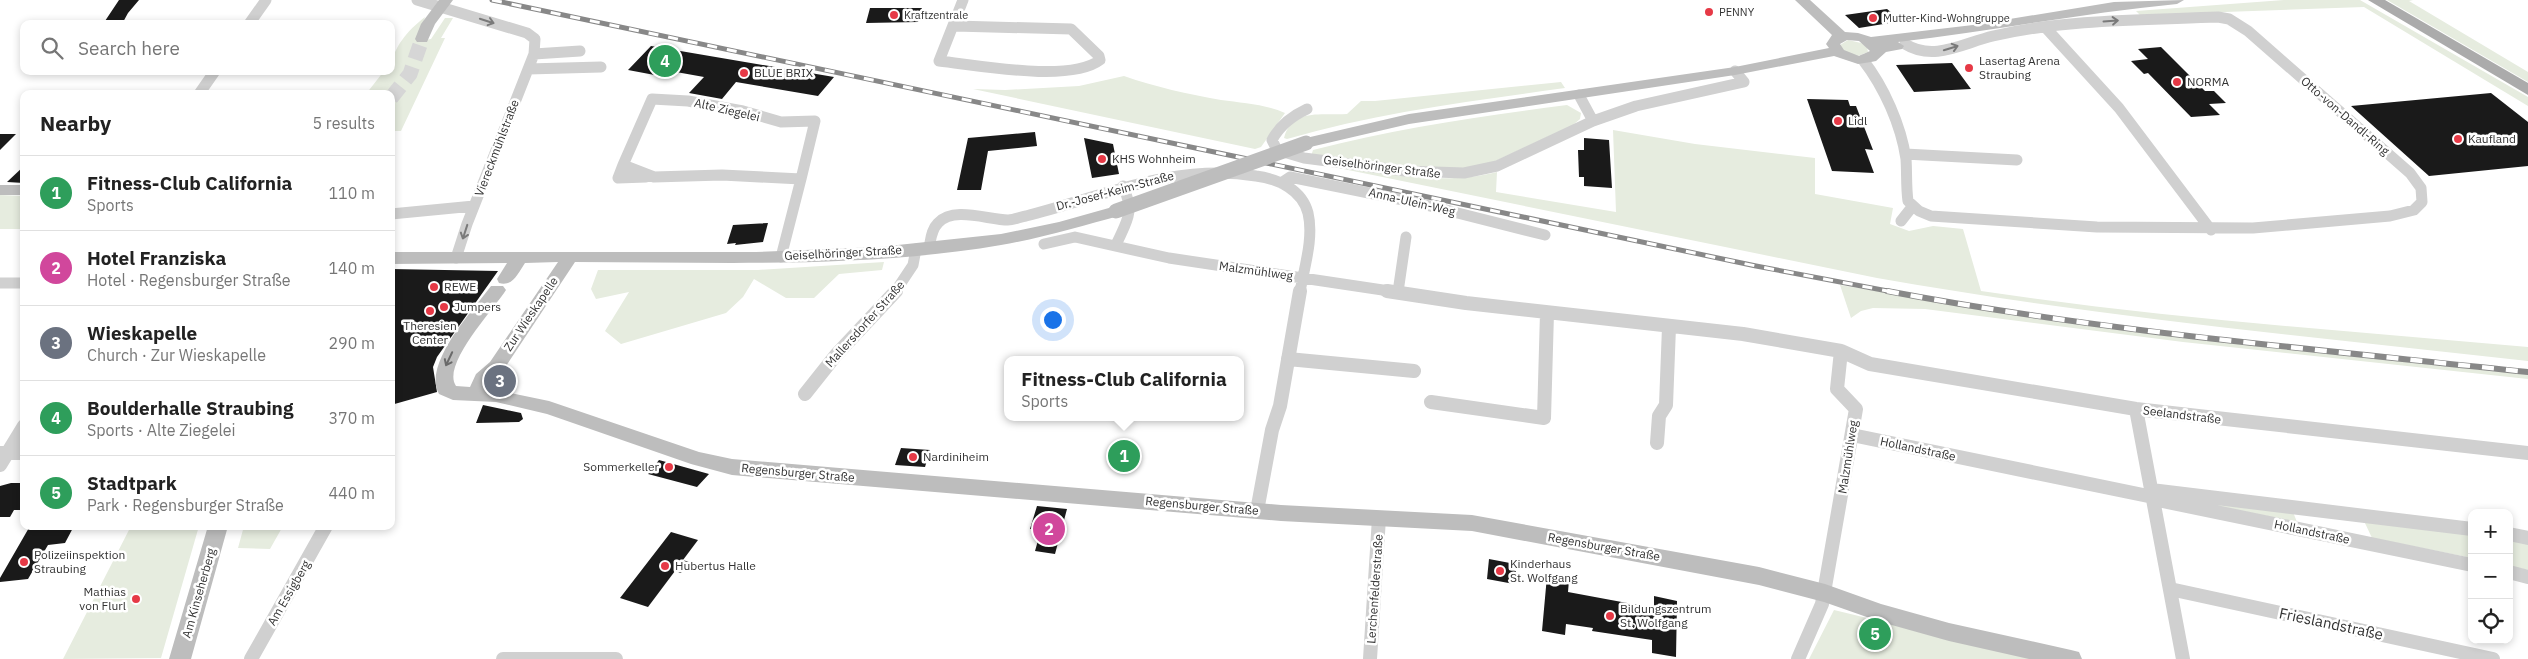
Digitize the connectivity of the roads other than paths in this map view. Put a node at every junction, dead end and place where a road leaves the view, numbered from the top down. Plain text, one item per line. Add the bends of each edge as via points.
1 (266, 0) edge
2 (417, 0) edge
3 (963, 0) edge
4 (1802, 0) edge
5 (2177, 0) edge
6 (2375, 0) edge
7 (2383, 0) edge
8 (443, 3) edge
9 (253, 20) edge
10 (955, 26) junction
11 (2045, 27) junction
12 (1973, 29) junction
13 (1841, 36) junction
14 (2436, 36) junction
15 (422, 39) tunnel mouth
16 (1905, 44) junction
17 (1873, 47) junction
18 (580, 51) dead end
19 (1836, 51) junction
20 (534, 54) junction
21 (1863, 60) junction
22 (602, 67) dead end
23 (528, 69) junction
24 (1735, 71) junction
25 (212, 75) edge
26 (202, 90) edge
27 (2528, 90) edge
28 (1579, 94) junction
29 (1307, 109) dead end
30 (1593, 121) junction
31 (1905, 154) junction
32 (2017, 160) dead end
33 (802, 179) junction
34 (1281, 183) junction
35 (1123, 186) junction
36 (0, 190) edge
37 (20, 190) edge
38 (474, 206) junction
39 (1912, 206) junction
40 (395, 214) edge
41 (1901, 222) dead end
42 (2211, 230) junction
43 (1545, 235) dead end
44 (1406, 237) dead end
45 (1044, 244) dead end
46 (1116, 245) junction
47 (922, 248) junction
48 (520, 257) junction
49 (570, 257) junction
50 (781, 257) junction
51 (395, 258) edge
52 (456, 258) junction
53 (1303, 278) junction
54 (0, 283) edge
55 (20, 283) edge
56 (1398, 292) junction
57 (1547, 313) junction
58 (1669, 327) junction
59 (1841, 351) junction
60 (1288, 359) junction
61 (1414, 371) dead end
62 (476, 393) junction
63 (805, 394) dead end
64 (1431, 402) dead end
65 (2136, 409) junction
66 (20, 431) edge
67 (1852, 435) junction
68 (1657, 443) dead end
69 (4, 453) edge
70 (20, 453) edge
71 (2528, 453) edge
72 (0, 465) edge
73 (2152, 496) junction
74 (1257, 511) junction
75 (1379, 518) junction
76 (2468, 529) edge
77 (217, 530) edge
78 (324, 530) edge
79 (2513, 535) edge
80 (2528, 538) edge
81 (2468, 564) edge
82 (2513, 573) edge
83 (2528, 576) edge
84 (2170, 589) junction
85 (1825, 593) junction
86 (180, 659) edge
87 (251, 659) edge
88 (503, 659) edge
89 (616, 659) edge
90 (1370, 659) edge
91 (1798, 659) edge
92 (2071, 659) edge
93 (2182, 659) edge
94 (2493, 659) edge

1 - 9 street
2 - 8 street
3 - 10 street
4 - 13 main road
5 - 12 main road via 2114,6
6 - 14 main road
7 - 14 main road
8 - 15 main road
8 -> 20 street, Viereckmühlstraße via 527,33 535,39
10 - 10 street via 940,61 1042,72 1092,66 1100,60 1071,29
16 -> 11 street, Otto-von-Dandl-Ring via 1921,52 1935,53 1986,37
11 - 42 street via 2119,108
11 -> 42 street, Otto-von-Dandl-Ring via 2138,19 2229,19 2248,31 2410,173 2423,194 2423,201 2418,207 2406,213 2313,225
12 - 16 main road
12 - 17 main road
13 - 17 main road via 1852,36
13 - 19 main road via 1833,44
14 - 27 main road
16 - 17 main road
17 - 21 main road via 1871,58
18 - 20 street
19 - 21 main road via 1848,58
19 - 24 main road, Geiselhöringer Straße
20 - 23 street, Viereckmühlstraße
21 - 31 street via 1873,74
22 - 23 street
23 - 38 street, Viereckmühlstraße
24 - 28 main road, Geiselhöringer Straße
24 - 30 street, Geiselhöringer Straße via 1744,82 1636,106
25 - 26 street
28 - 30 street
28 - 47 main road, Geiselhöringer Straße, bridge via 1410,119 1306,144 1116,211 1033,234
29 - 30 street, Geiselhöringer Straße via 1293,115 1276,132 1272,140 1277,150 1304,158 1427,174 1464,173 1497,166
31 - 32 street
31 - 39 street via 1907,196
33 - 33 street, Alte Ziegelei via 722,175 618,178 652,99 743,111 781,122 814,120
33 - 50 street, Alte Ziegelei
34 - 35 street, Dr.-Josef-Keim-Straße via 1253,174 1204,171
34 - 43 street, Anna-Ulein-Weg via 1290,176 1321,182
34 - 53 street, Dr.-Josef-Keim-Straße via 1298,195 1310,215
35 - 46 street via 1130,202 1129,214
35 - 47 street, Dr.-Josef-Keim-Straße via 1010,220 964,215 942,219 932,229
36 - 37 main road
38 - 40 street
38 -> 52 street, Viereckmühlstraße
39 - 41 street
39 - 42 street, Otto-von-Dandl-Ring via 1941,218 2127,229
44 - 56 street
45 - 46 street, Malzmühlweg via 1075,237
46 - 53 street, Malzmühlweg via 1169,258
47 - 50 main road, Geiselhöringer Straße
47 - 63 street, Mallersdorfer Straße via 900,287 836,355
48 - 49 main road, Geiselhöringer Straße
48 - 52 main road, Geiselhöringer Straße
48 -> 62 main road, Regensburger Straße via 446,364 445,389 453,393
49 - 50 main road, Geiselhöringer Straße
49 - 62 main road, Zur Wieskapelle via 496,367 482,379
51 - 52 main road, Geiselhöringer Straße
53 - 56 street, Malzmühlweg
53 - 60 street, Dr.-Josef-Keim-Straße
54 - 55 street
56 - 57 street, Malzmühlweg
57 - 58 street, Malzmühlweg
57 - 64 street via 1544,418
58 - 59 street, Malzmühlweg via 1743,334
58 - 68 street via 1666,405 1659,416
59 - 65 street, Seelandstraße via 1870,364
59 - 67 street, Malzmühlweg via 1837,389 1856,409
60 - 61 street
60 - 74 street, Dr.-Josef-Keim-Straße
62 - 74 main road, Regensburger Straße via 549,408 698,459 732,467
65 - 71 street, Seelandstraße
65 - 73 street
66 - 69 street
67 - 73 street, Hollandstraße
67 - 85 street, Malzmühlweg
69 - 70 street
69 - 72 street
73 - 76 street, Hollandstraße
73 - 81 street, Hollandstraße
73 - 84 street
74 - 75 main road, Regensburger Straße
75 - 85 main road, Regensburger Straße via 1472,523 1700,564
75 - 90 street, Lerchenfelderstraße
77 - 86 main road, Am Kinseherberg
78 - 87 street, Am Essigberg
79 - 80 street
82 - 83 street
84 - 93 street
84 - 94 street, Frieslandstraße
85 - 91 street, Malzmühlweg via 1820,612
85 - 92 main road, Regensburger Straße via 1922,625
88 - 89 street

